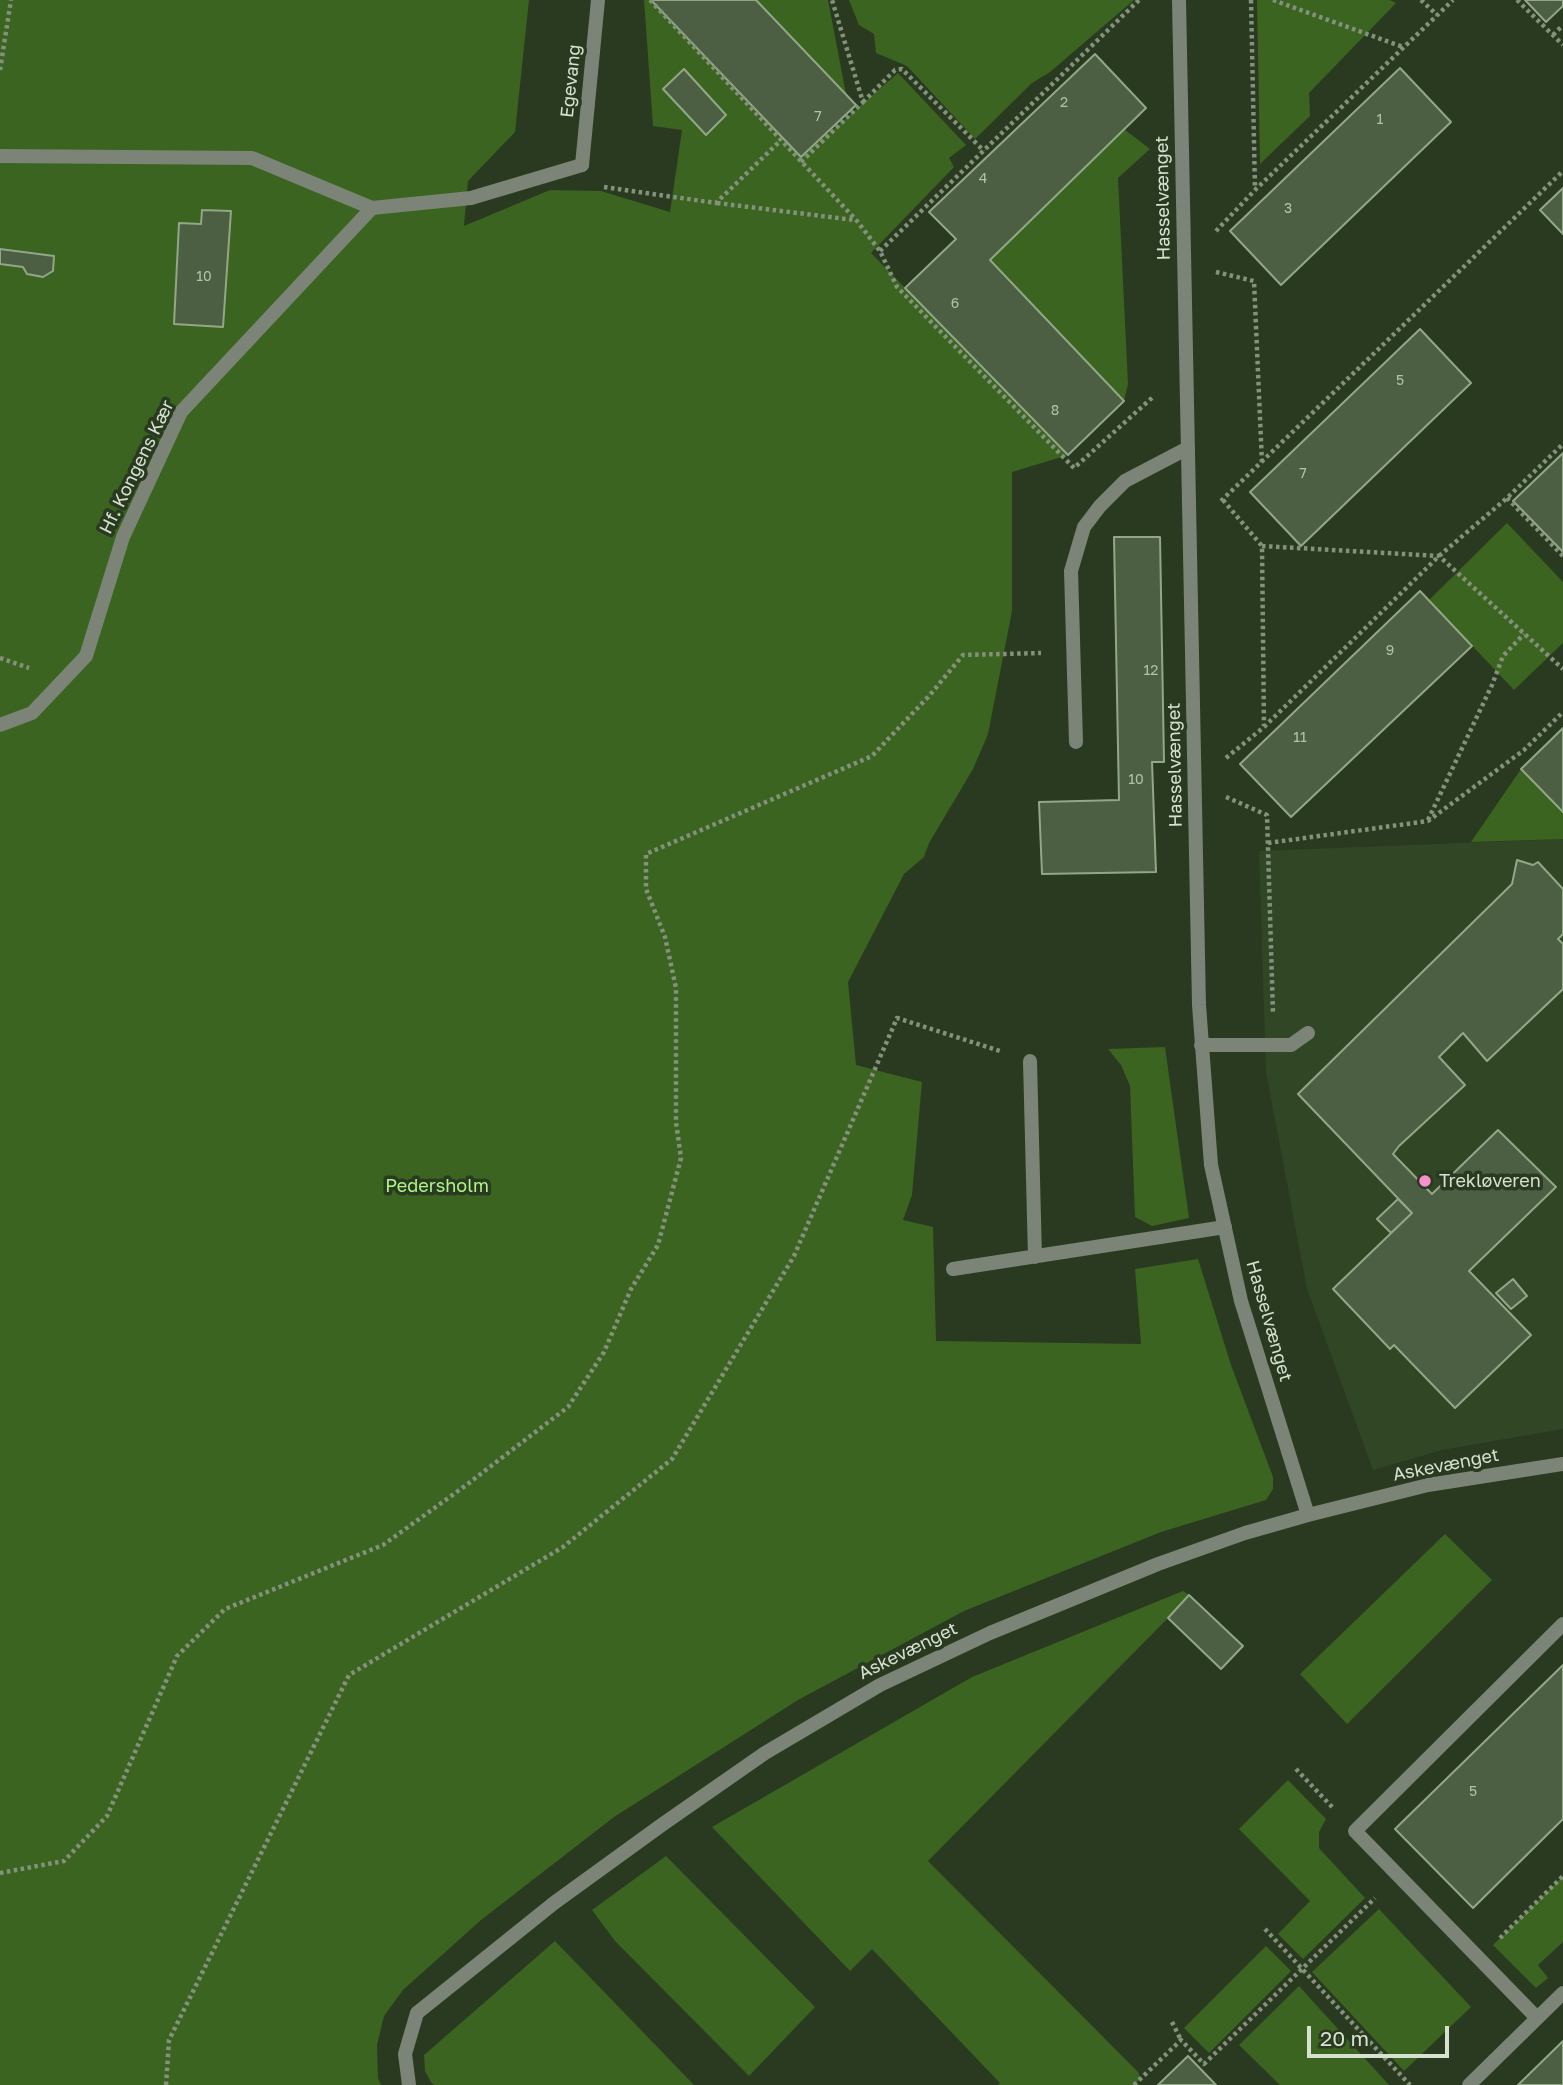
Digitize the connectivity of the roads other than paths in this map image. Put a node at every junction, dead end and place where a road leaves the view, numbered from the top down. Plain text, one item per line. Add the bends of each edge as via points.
1 (598, 0) edge
2 (1179, 0) edge
3 (0, 156) edge
4 (372, 208) junction
5 (1188, 448) junction
6 (0, 725) edge
7 (1076, 742) dead end
8 (1308, 1033) dead end
9 (1201, 1045) junction
10 (1030, 1061) road end
11 (1225, 1227) junction
12 (1035, 1256) junction
13 (953, 1269) dead end
14 (1563, 1464) edge
15 (1308, 1515) junction
16 (1563, 1624) edge
17 (1563, 1993) edge
18 (1537, 2018) junction
19 (409, 2085) edge
20 (1469, 2085) edge

1 - 4 street, Egevang via 582,165 471,198
2 - 5 street, Hasselvænget
3 - 4 street via 251,158
4 - 6 street, Hf. Kongens Kær via 181,412 123,537 86,656 32,713
5 - 7 street via 1125,481 1084,527 1071,571
5 - 9 street, Hasselvænget
8 - 9 street via 1291,1045
9 - 11 street, Hasselvænget via 1211,1165
10 - 12 street
11 - 12 street
11 - 15 street, Hasselvænget via 1241,1301
12 - 13 street
14 - 15 street, Askevænget via 1428,1485
15 - 19 street, Askevænget via 1158,1564 990,1633 880,1685 765,1753 554,1903 418,2013 405,2054
16 - 18 street via 1355,1831
17 - 18 street
18 - 20 street

